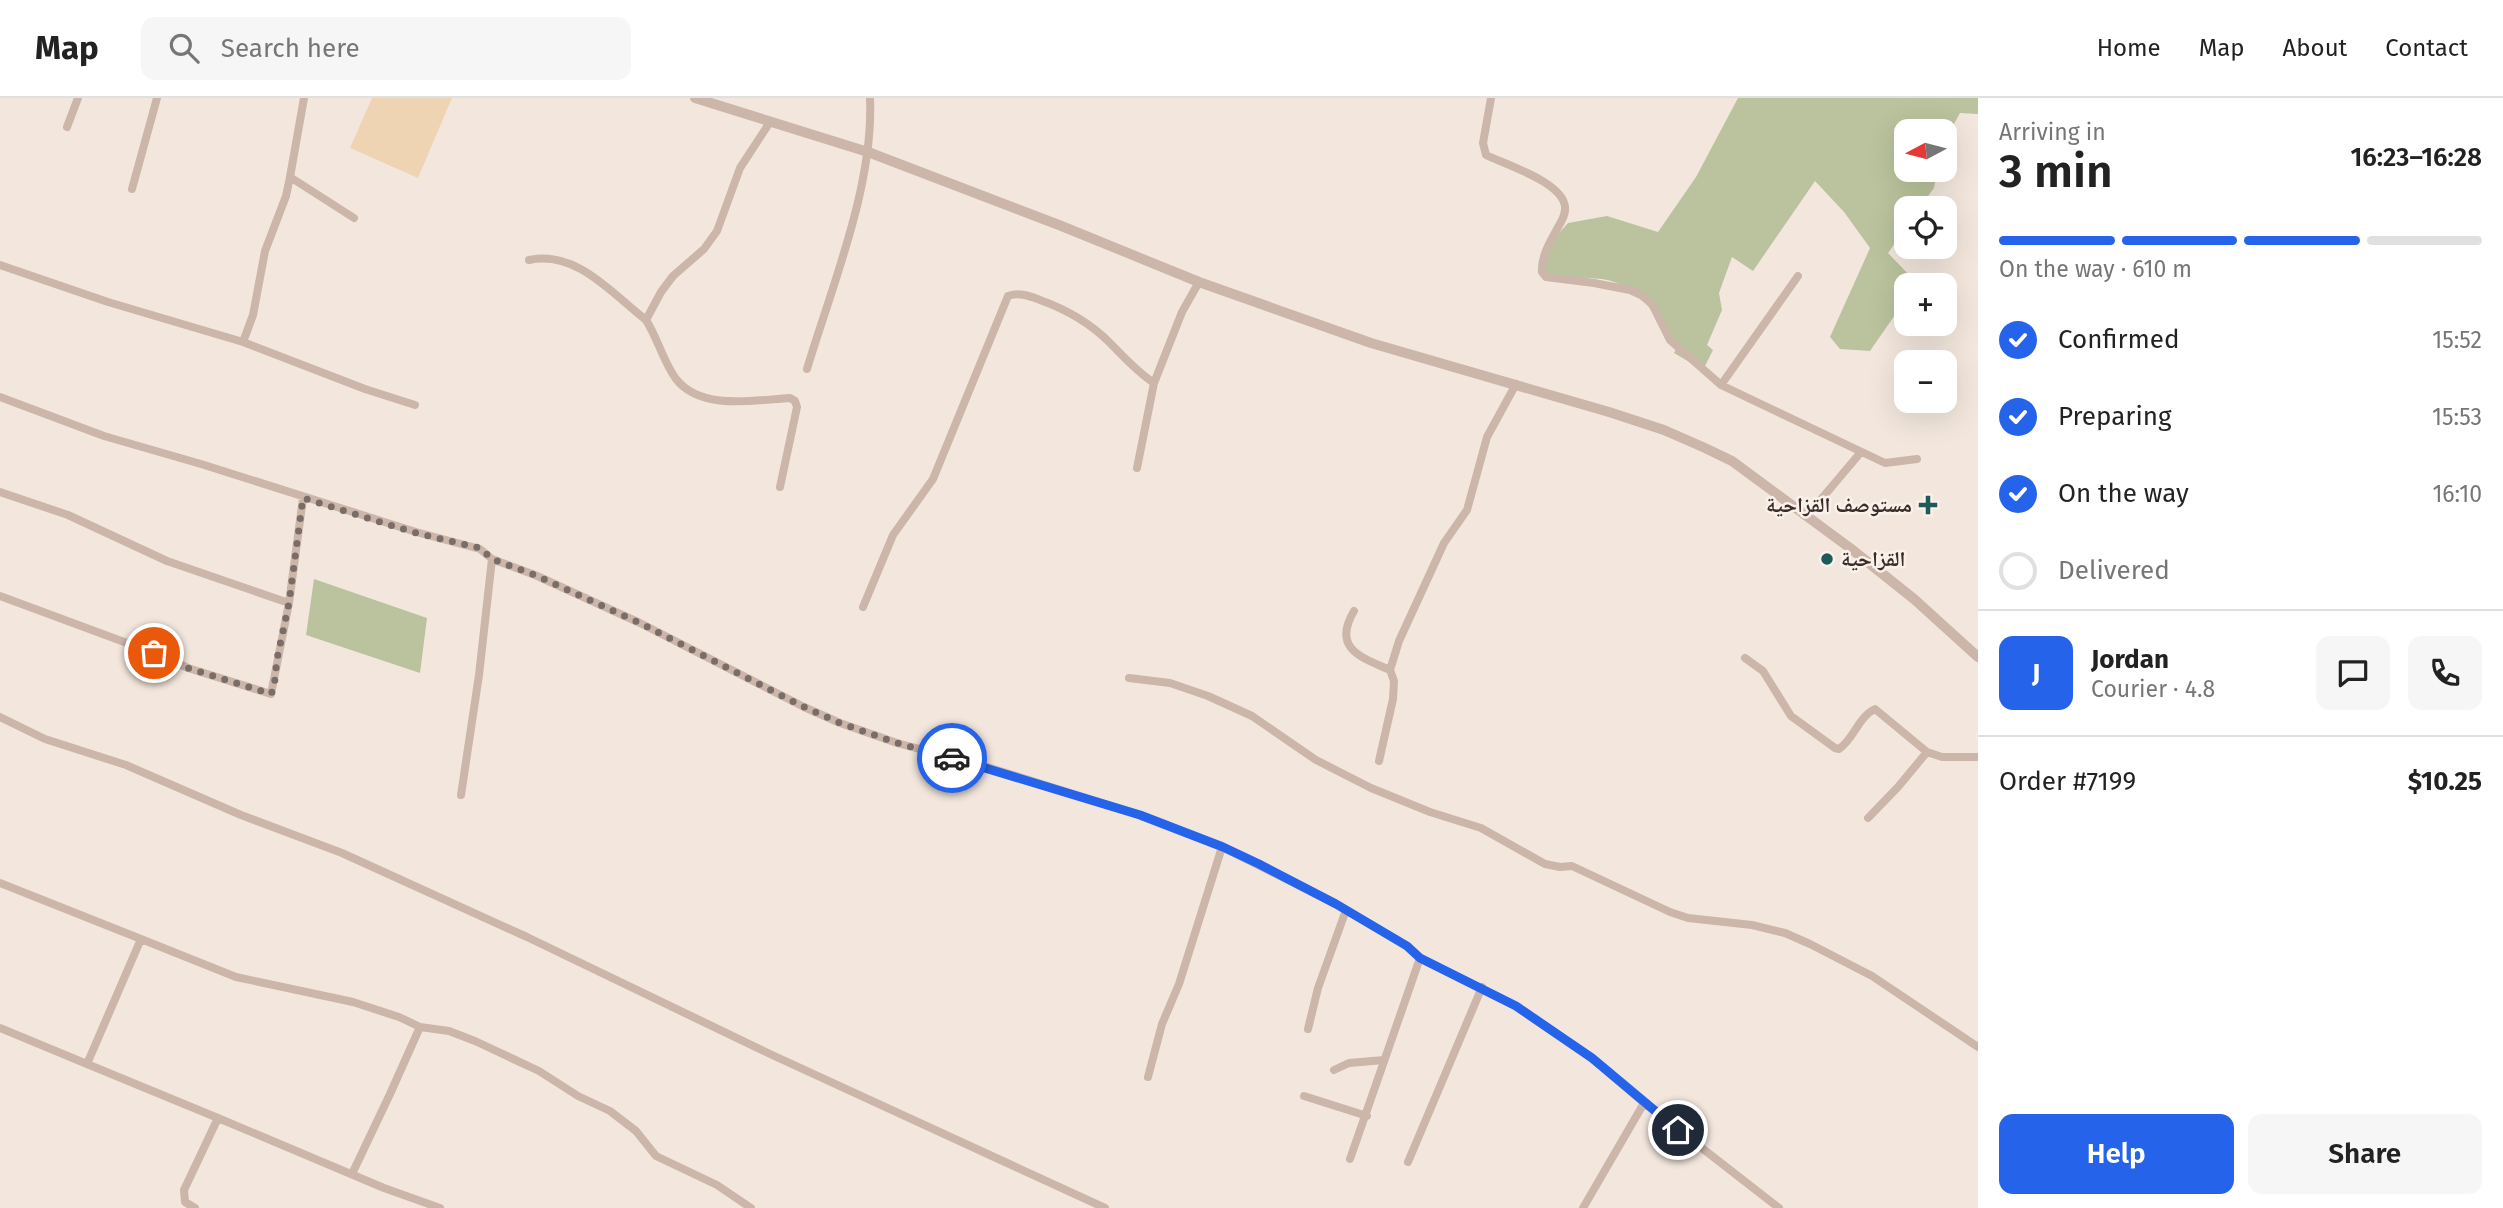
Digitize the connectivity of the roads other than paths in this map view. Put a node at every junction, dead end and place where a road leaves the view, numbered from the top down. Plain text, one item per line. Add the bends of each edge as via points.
1 (78, 98) edge
2 (157, 98) edge
3 (304, 98) edge
4 (695, 98) edge
5 (870, 98) edge
6 (1491, 98) edge
7 (770, 122) junction
8 (67, 127) dead end
9 (868, 152) junction
10 (290, 177) junction
11 (132, 189) dead end
12 (354, 218) dead end
13 (529, 261) dead end
14 (0, 265) edge
15 (1798, 276) dead end
16 (1199, 282) junction
17 (646, 320) junction
18 (243, 342) junction
19 (807, 369) dead end
20 (1154, 383) junction
21 (1516, 384) junction
22 (1721, 385) junction
23 (0, 397) edge
24 (415, 405) dead end
25 (1861, 452) junction
26 (1917, 459) dead end
27 (1137, 468) dead end
28 (780, 486) dead end
29 (0, 492) edge
30 (303, 498) junction
31 (1807, 516) junction
32 (492, 559) junction
33 (0, 596) edge
34 (289, 603) junction
35 (863, 607) dead end
36 (1354, 611) dead end
37 (1978, 657) edge
38 (1745, 658) dead end
39 (1390, 670) junction
40 (1129, 678) dead end
41 (0, 717) edge
42 (1927, 752) junction
43 (1978, 757) edge
44 (1379, 761) dead end
45 (461, 795) dead end
46 (1868, 818) dead end
47 (1223, 847) junction
48 (0, 883) edge
49 (1346, 910) junction
50 (141, 939) junction
51 (1420, 958) junction
52 (1482, 987) junction
53 (419, 1027) junction
54 (0, 1028) edge
55 (1308, 1029) dead end
56 (1978, 1047) edge
57 (1384, 1060) junction
58 (88, 1064) junction
59 (1334, 1070) dead end
60 (1148, 1077) dead end
61 (1304, 1097) dead end
62 (1644, 1103) junction
63 (1367, 1116) junction
64 (218, 1118) junction
65 (1350, 1159) dead end
66 (1408, 1162) dead end
67 (352, 1174) junction
68 (195, 1208) edge
69 (440, 1208) edge
70 (751, 1208) edge
71 (1105, 1208) edge
72 (1583, 1208) edge
73 (1779, 1208) edge

1 - 8 street
2 - 11 street
3 - 10 street
4 - 7 street
5 - 9 street
6 - 22 street via 1483,143 1486,155 1549,185 1565,204 1565,215 1543,258 1546,278 1594,283 1641,295 1652,304 1670,340
7 - 9 street
7 - 17 street via 740,168 717,231 673,276
9 - 16 street
9 - 19 street via 846,244
10 - 12 street
10 - 18 street via 265,251
13 - 17 street via 555,259 576,266
14 - 18 street
15 - 22 street
16 - 20 street
16 - 21 street via 1371,343
17 - 28 street via 686,389 723,401 795,401
18 - 24 street
20 - 27 street
20 - 35 street via 1078,318 1032,297 1008,296 933,480 893,535
21 - 31 street via 1664,430 1705,448 1732,461
21 - 39 street via 1487,437 1467,510 1444,543
22 - 25 street
23 - 30 street via 104,436
25 - 26 street via 1885,463
25 - 31 street
29 - 34 street via 68,515 167,561
30 - 32 street via 480,548
30 - 34 street
31 - 37 street via 1914,599
32 - 45 street
32 - 47 street via 640,623 840,723 1140,815
33 - 34 street via 188,668 271,694
36 - 39 street via 1345,634 1351,650
38 - 42 street via 1763,671 1791,716 1835,748 1845,744 1875,709
39 - 44 street via 1393,699
40 - 56 street via 1170,682 1216,699 1371,788 1481,828 1545,864 1572,866 1679,915 1752,925 1798,939 1882,982
41 - 71 street via 45,739 126,765 342,853
42 - 43 street via 1942,757
42 - 46 street
47 - 49 street
47 - 60 street
48 - 50 street
49 - 51 street
49 - 55 street
50 - 53 street via 236,977 353,1002
50 - 58 street
51 - 52 street
51 - 57 street
52 - 62 street via 1592,1058
52 - 66 street
53 - 67 street
53 - 70 street via 449,1031 540,1071 623,1119 656,1156 717,1185
54 - 58 street
57 - 59 street via 1349,1063
57 - 63 street
58 - 64 street
61 - 63 street
62 - 72 street
62 - 73 street
63 - 65 street
64 - 67 street
64 - 68 street via 184,1190 185,1202
67 - 69 street

